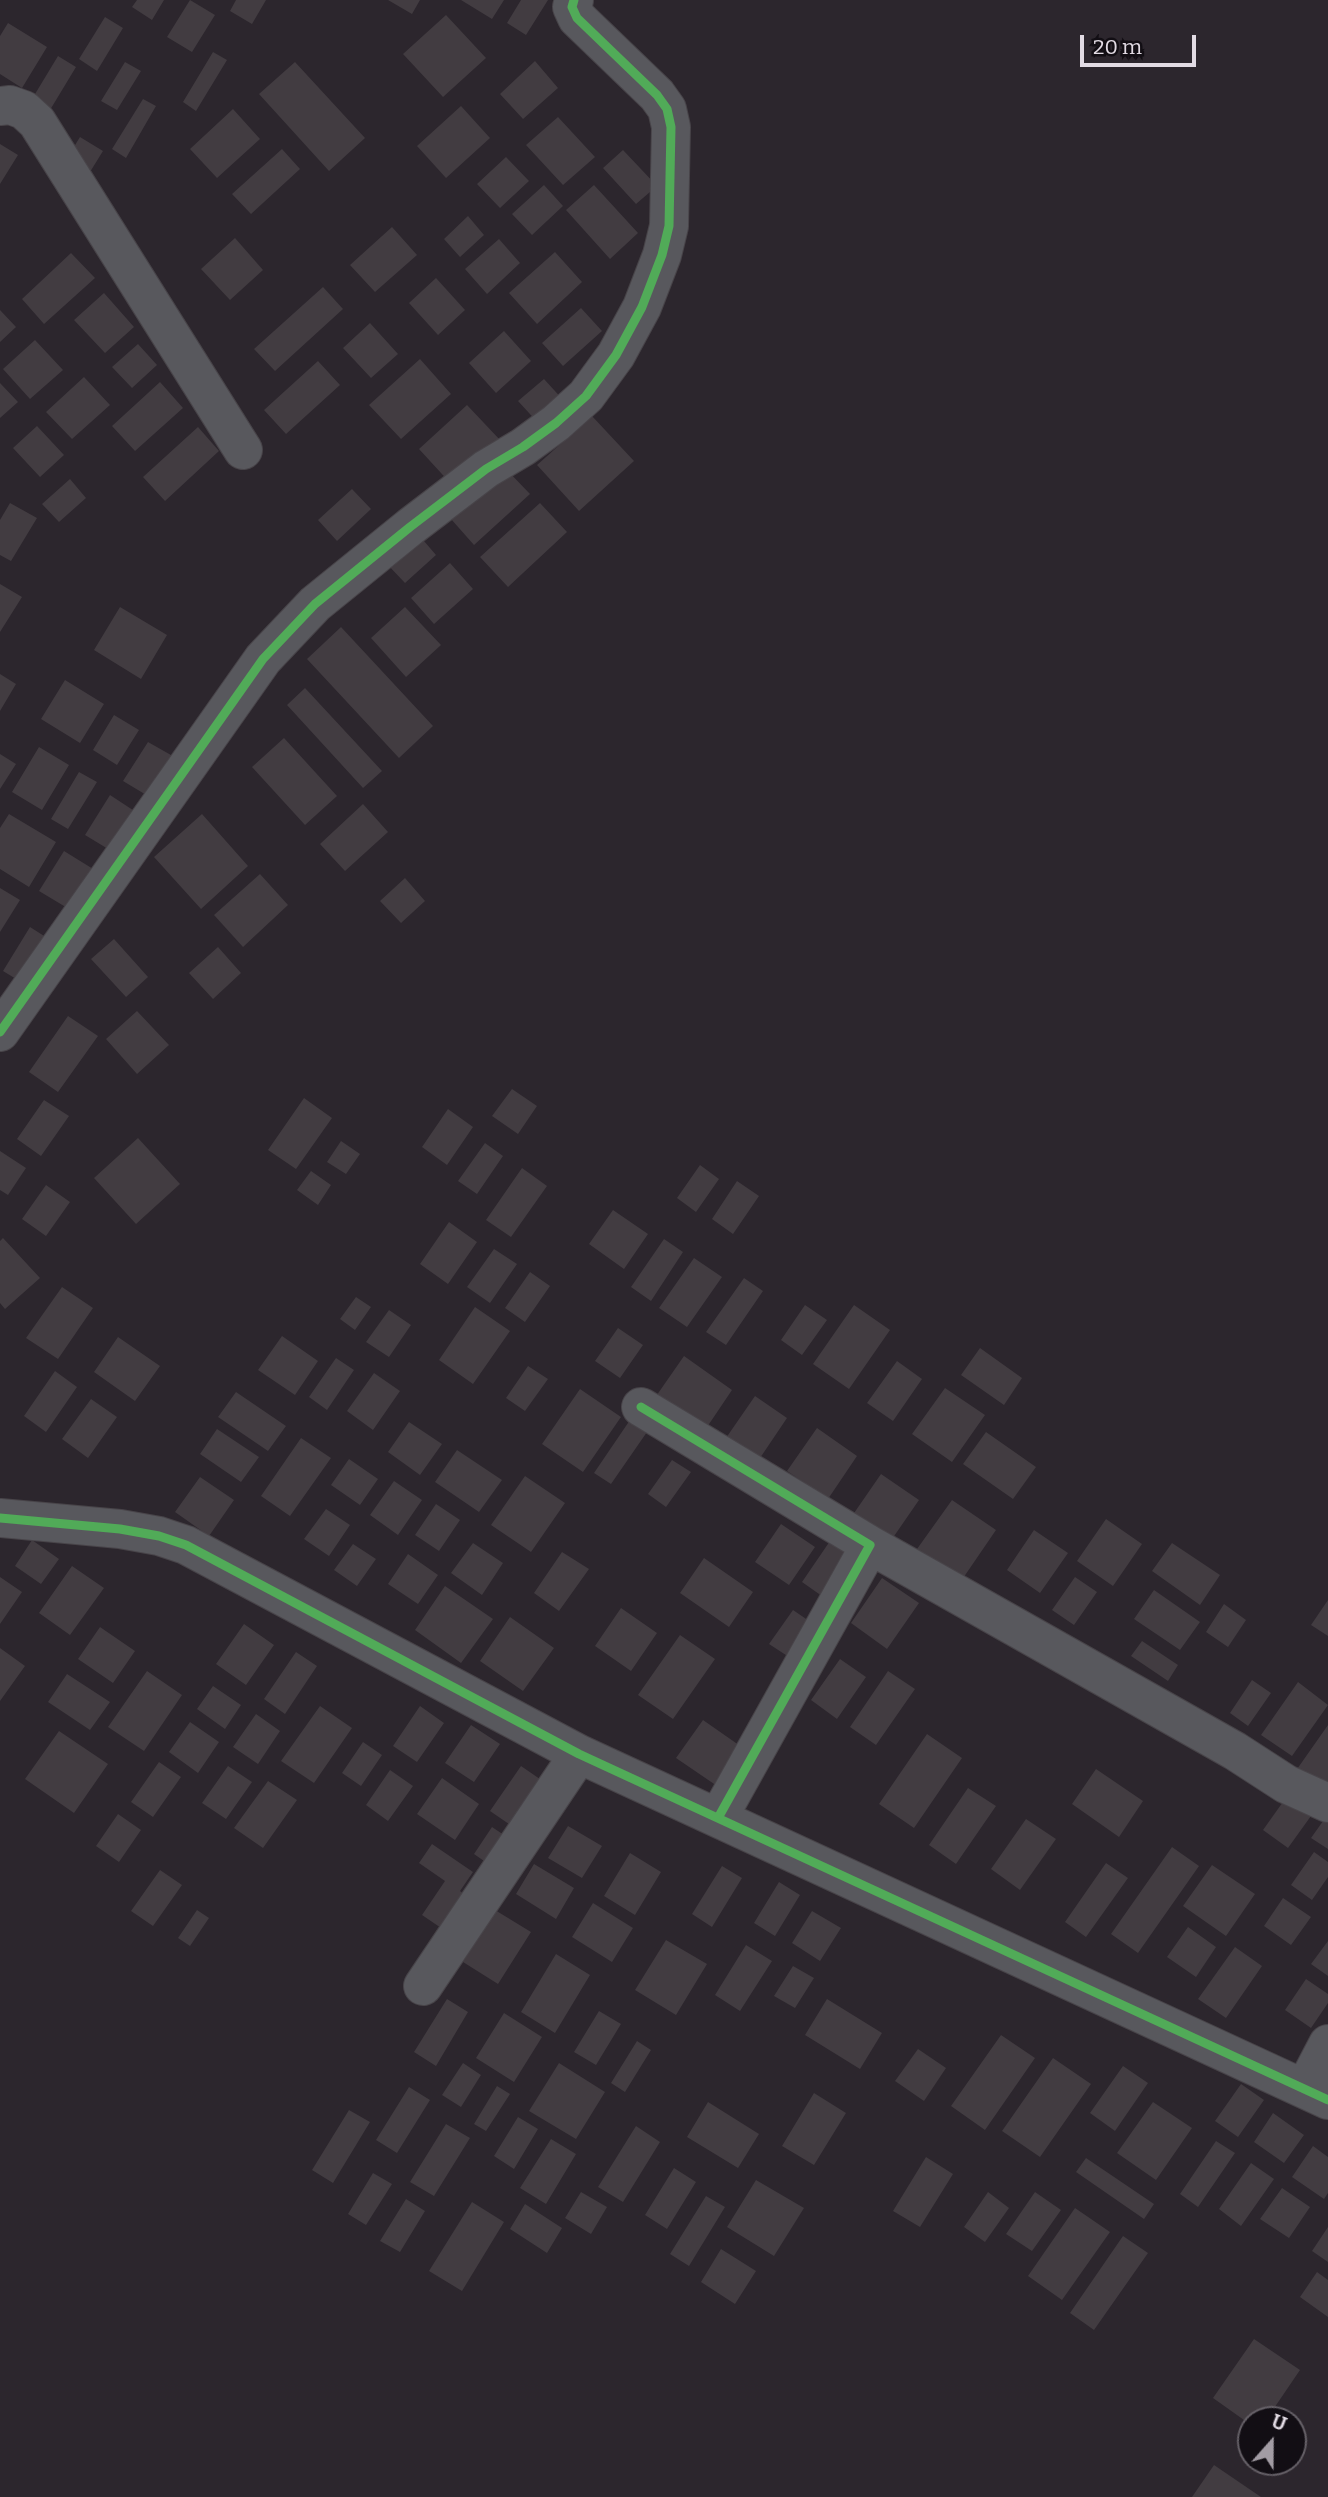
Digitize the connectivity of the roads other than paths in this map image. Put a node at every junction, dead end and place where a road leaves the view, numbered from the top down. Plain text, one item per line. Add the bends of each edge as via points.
1 (574, 0) edge
2 (0, 106) edge
3 (243, 450) dead end
4 (0, 1032) edge
5 (640, 1407) dead end
6 (0, 1518) edge
7 (870, 1545) junction
8 (579, 1754) junction
9 (1328, 1803) edge
10 (718, 1818) junction
11 (423, 1986) dead end
12 (1328, 2044) edge
13 (1317, 2094) edge

1 - 4 street via 577,18 657,95 667,109 671,127 672,193 665,246 642,307 616,355 586,396 556,423 410,527 315,604 263,659
2 - 3 street via 24,110 37,122
5 - 7 street
6 - 8 street via 120,1530 186,1545
7 - 9 street via 1286,1784
7 - 10 street
8 - 10 street
8 - 11 street
10 - 13 street
12 - 13 street

